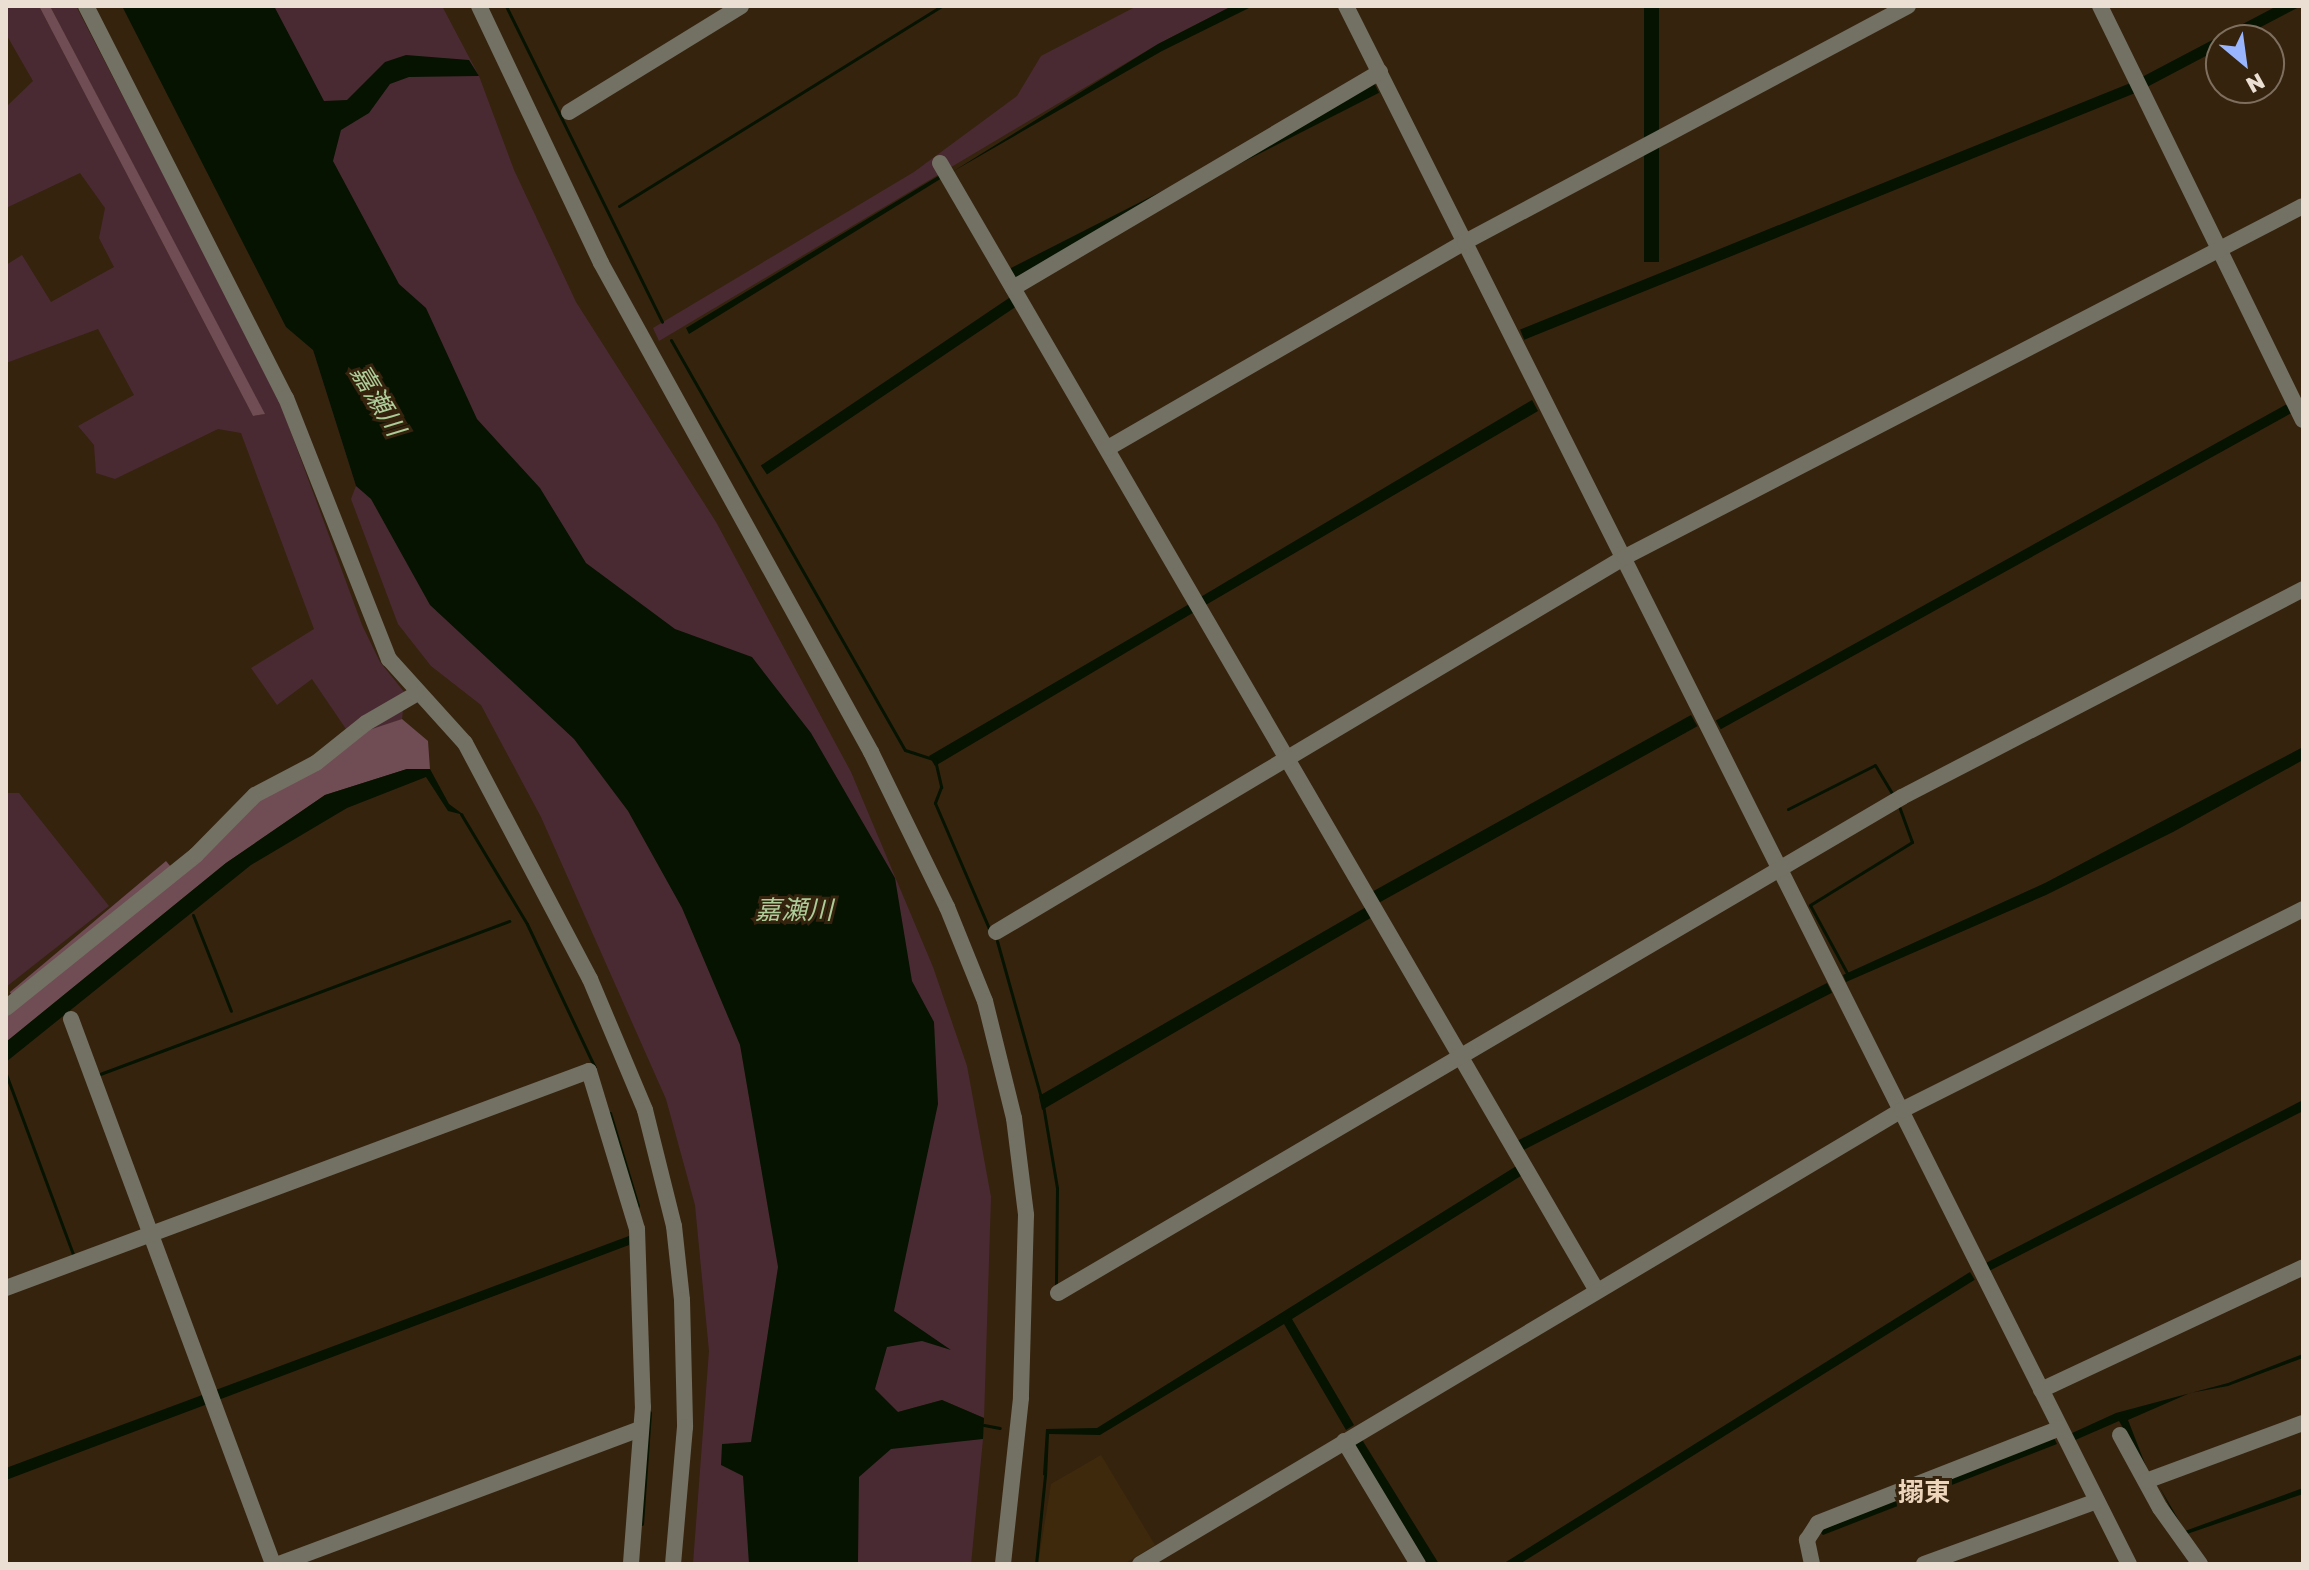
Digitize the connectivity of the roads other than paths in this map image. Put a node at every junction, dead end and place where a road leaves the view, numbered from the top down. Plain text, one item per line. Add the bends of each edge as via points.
1 (86, 6) edge
2 (479, 6) edge
3 (741, 6) edge
4 (1346, 6) edge
5 (1908, 6) edge
6 (2100, 6) edge
7 (1380, 72) junction
8 (569, 112) dead end
9 (940, 163) dead end
10 (2303, 206) edge
11 (1465, 242) junction
12 (2219, 250) junction
13 (1013, 288) junction
14 (2303, 420) edge
15 (1108, 448) junction
16 (1625, 557) junction
17 (2303, 589) edge
18 (416, 694) junction
19 (1287, 757) junction
20 (1782, 866) junction
21 (2303, 909) edge
22 (996, 932) dead end
23 (6, 1008) edge
24 (71, 1019) dead end
25 (1460, 1054) junction
26 (1902, 1110) junction
27 (152, 1234) junction
28 (2303, 1267) edge
29 (6, 1288) edge
30 (1596, 1289) junction
31 (1058, 1293) dead end
32 (2041, 1390) junction
33 (2303, 1423) edge
34 (2060, 1428) junction
35 (641, 1429) junction
36 (2120, 1435) dead end
37 (1344, 1441) junction
38 (2146, 1481) junction
39 (2097, 1501) junction
40 (1005, 1541) junction
41 (276, 1564) edge
42 (631, 1564) edge
43 (673, 1564) edge
44 (1003, 1564) edge
45 (1015, 1564) edge
46 (1140, 1564) edge
47 (1418, 1564) edge
48 (1812, 1564) edge
49 (1924, 1564) edge
50 (2129, 1564) edge
51 (2200, 1564) edge

1 - 18 street via 270,363 368,614 389,659
2 - 40 street via 601,263 895,799 985,1001 1014,1118 1026,1215 1021,1398
3 - 8 street
4 - 7 street
5 - 11 street
6 - 12 street
7 - 11 street
7 - 13 street
9 - 13 street
10 - 12 street
11 - 15 street
11 - 16 street
12 - 14 street
12 - 16 street
13 - 15 street
15 - 19 street
16 - 19 street
16 - 20 street
17 - 20 street via 1935,779
18 - 23 street via 366,723 316,763 255,795 196,855
18 - 43 street via 449,721 465,743 590,979 645,1110 674,1226 682,1300 685,1427
19 - 22 street
19 - 25 street
20 - 25 street
20 - 26 street
21 - 26 street
24 - 27 street
25 - 30 street
25 - 31 street
26 - 30 street
26 - 32 street
27 - 29 street
27 - 35 street via 589,1071 637,1229
27 - 41 street
28 - 32 street
30 - 37 street
32 - 34 street
33 - 38 street
34 - 39 street
34 - 48 street via 1818,1523 1807,1540
35 - 41 street
35 - 42 street
36 - 38 street
37 - 46 street
37 - 47 street
38 - 51 street
39 - 49 street
39 - 50 street
40 - 44 street
40 - 45 street via 1014,1548

